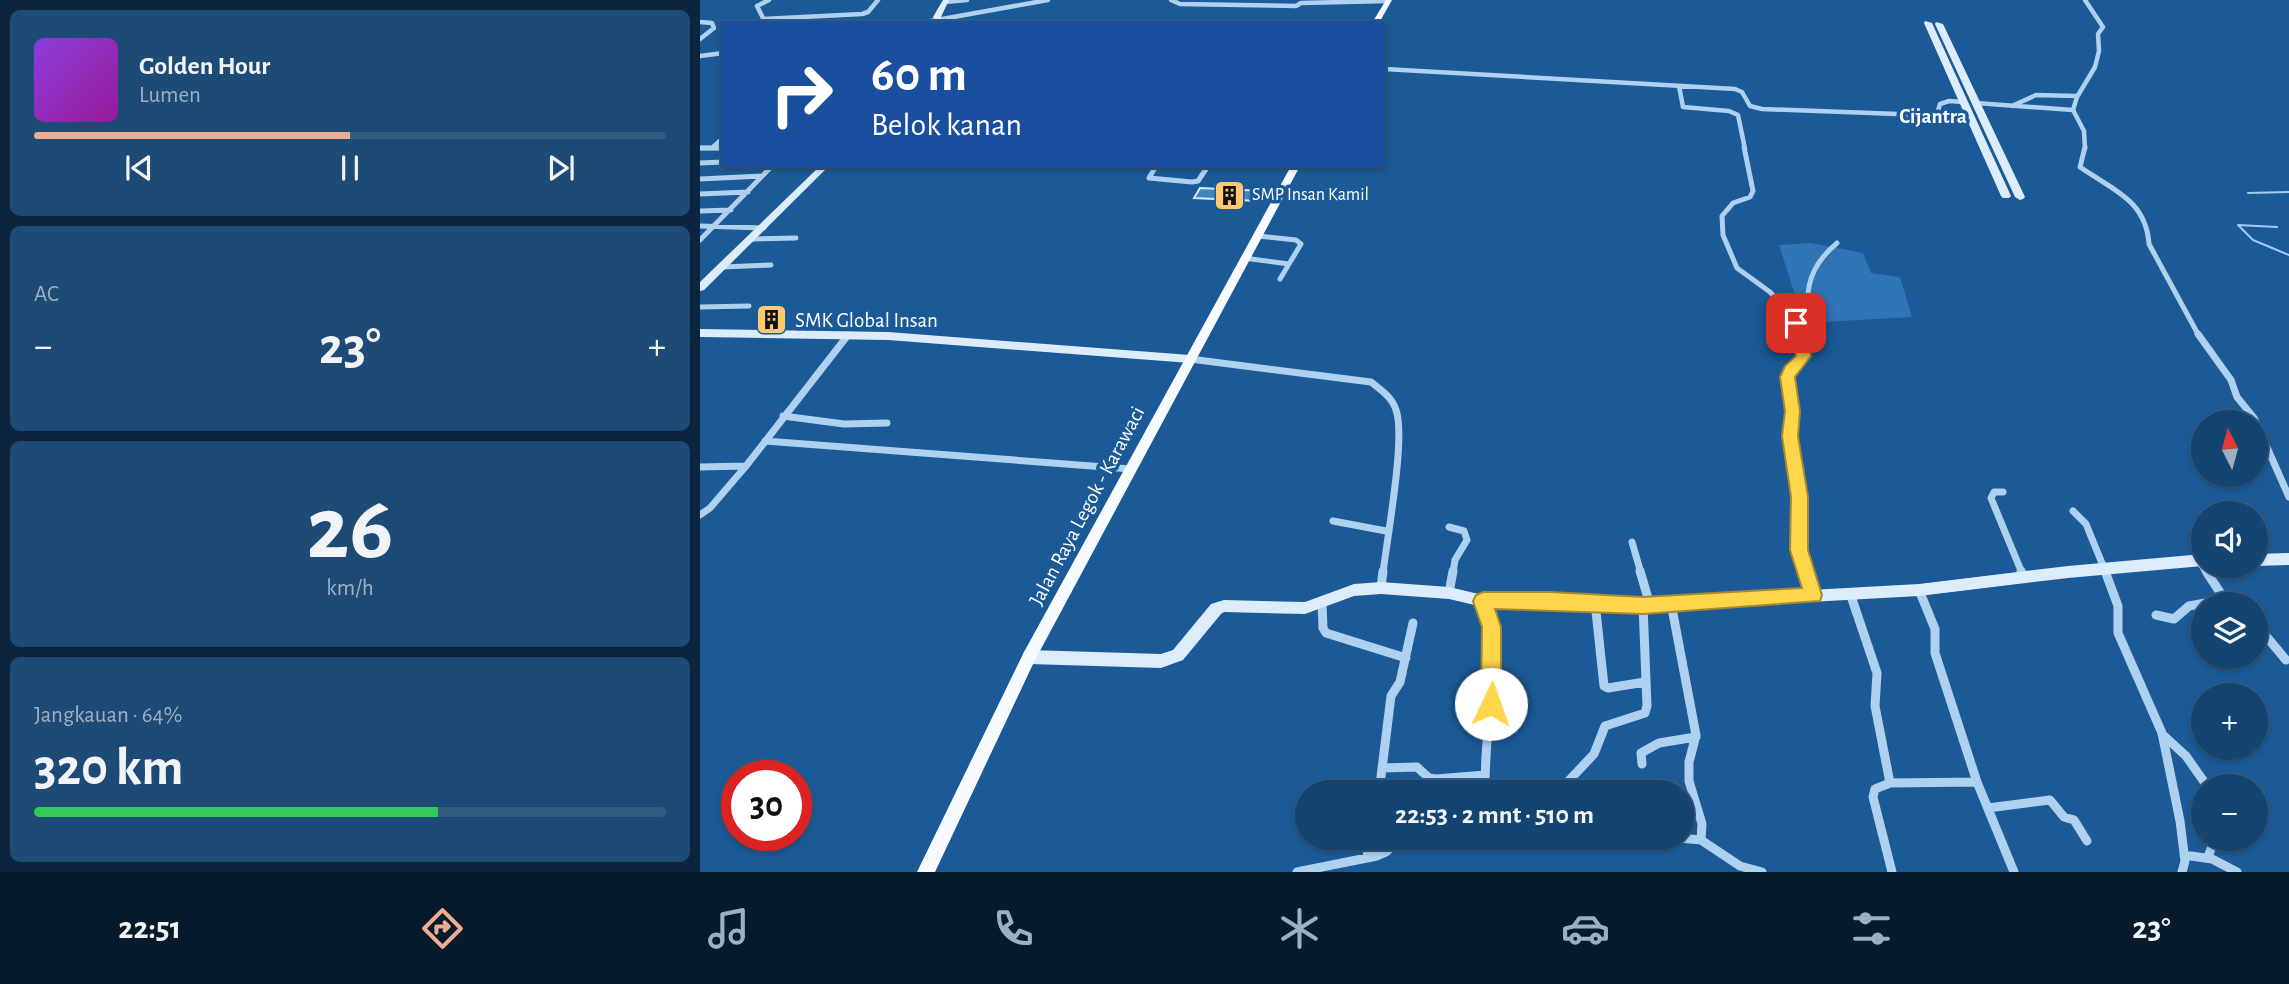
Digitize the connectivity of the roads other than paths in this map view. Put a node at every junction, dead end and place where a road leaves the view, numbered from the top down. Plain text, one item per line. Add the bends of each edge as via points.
1 (769, 0) edge
2 (878, 0) edge
3 (967, 0) edge
4 (1048, 0) edge
5 (1171, 0) edge
6 (2085, 0) edge
7 (946, 1) edge
8 (1388, 1) edge
9 (764, 21) edge
10 (939, 21) edge
11 (944, 21) edge
12 (1376, 21) edge
13 (700, 22) edge
14 (1928, 23) dead end
15 (1939, 24) dead end
16 (721, 27) edge
17 (714, 28) junction
18 (700, 39) edge
19 (721, 53) edge
20 (700, 56) edge
21 (1386, 69) edge
22 (1954, 80) junction
23 (1966, 80) junction
24 (1679, 86) junction
25 (2077, 96) junction
26 (1964, 102) junction
27 (1976, 103) junction
28 (2012, 106) junction
29 (2073, 110) junction
30 (1931, 116) junction
31 (1950, 116) dead end
32 (721, 140) edge
33 (1982, 142) junction
34 (1995, 143) junction
35 (700, 148) edge
36 (712, 148) junction
37 (721, 148) edge
38 (721, 162) edge
39 (700, 163) edge
40 (770, 168) edge
41 (823, 168) edge
42 (1155, 168) edge
43 (1207, 168) edge
44 (1295, 168) edge
45 (763, 176) junction
46 (700, 178) edge
47 (748, 192) junction
48 (700, 194) edge
49 (2006, 196) dead end
50 (2021, 197) dead end
51 (731, 210) junction
52 (700, 211) edge
53 (700, 226) edge
54 (713, 226) junction
55 (764, 228) junction
56 (1258, 236) junction
57 (796, 238) dead end
58 (752, 239) junction
59 (700, 240) edge
60 (1837, 243) dead end
61 (1244, 258) junction
62 (1289, 264) junction
63 (771, 265) dead end
64 (723, 267) junction
65 (1280, 279) dead end
66 (700, 288) edge
67 (749, 306) dead end
68 (700, 307) edge
69 (1795, 319) junction
70 (700, 333) edge
71 (848, 335) junction
72 (1191, 359) junction
73 (783, 416) junction
74 (887, 423) dead end
75 (765, 441) junction
76 (746, 466) junction
77 (700, 467) edge
78 (1131, 469) junction
79 (2003, 492) dead end
80 (2289, 497) edge
81 (2073, 511) dead end
82 (700, 514) edge
83 (1333, 521) dead end
84 (1449, 527) dead end
85 (1387, 531) junction
86 (1632, 542) dead end
87 (2289, 559) edge
88 (2268, 560) edge
89 (2191, 561) edge
90 (2104, 569) junction
91 (2024, 577) junction
92 (1381, 588) junction
93 (1919, 590) junction
94 (1849, 592) junction
95 (1449, 593) junction
96 (1813, 595) junction
97 (1483, 601) junction
98 (1595, 602) junction
99 (1671, 603) junction
100 (1322, 604) junction
101 (1646, 605) junction
102 (2191, 605) edge
103 (2155, 615) dead end
104 (1413, 623) dead end
105 (2268, 638) edge
106 (1029, 657) junction
107 (1406, 658) junction
108 (2286, 660) dead end
109 (1645, 682) junction
110 (2162, 733) junction
111 (1696, 737) junction
112 (1642, 764) dead end
113 (1382, 768) junction
114 (2198, 774) edge
115 (1485, 778) junction
116 (1381, 780) edge
117 (1488, 780) edge
118 (1569, 780) edge
119 (1977, 782) junction
120 (1890, 783) junction
121 (1989, 808) junction
122 (1694, 839) edge
123 (1702, 840) junction
124 (2087, 841) dead end
125 (1368, 850) edge
126 (1388, 850) edge
127 (2210, 851) edge
128 (2184, 855) junction
129 (1367, 857) junction
130 (2208, 857) junction
131 (2186, 870) edge
132 (926, 872) edge
133 (1297, 872) edge
134 (1762, 872) edge
135 (1892, 872) edge
136 (2014, 872) edge
137 (2237, 872) edge

1 - 9 street via 757,6
2 - 9 street via 862,14
3 - 7 street
4 - 11 street
5 - 8 street via 1180,4 1294,6
6 - 25 street via 2103,27 2098,34 2097,63
7 - 10 street via 938,13
8 - 12 main road
13 - 17 street via 712,23
14 - 22 street
15 - 23 street
16 - 17 street
17 - 18 street
19 - 20 street
21 - 24 street
22 - 23 street
22 - 26 street
23 - 27 street
24 - 30 street via 1738,90 1751,106 1762,109
24 - 69 street via 1683,107 1738,115 1753,191 1722,216 1723,234 1737,268
25 - 28 street via 2038,92
25 - 29 street
26 - 30 street via 1940,104 1937,114
26 - 33 street
27 - 28 street
27 - 34 street
28 - 29 street
29 - 80 street via 2084,131 2080,167 2138,207 2162,271 2201,341 2254,418
30 - 31 street
32 - 36 street
33 - 34 street
33 - 49 street
34 - 50 street
35 - 36 street
36 - 37 street
38 - 39 street
40 - 45 street
41 - 55 street
42 - 43 street via 1149,178 1192,182
44 - 56 main road, Jalan Raya Legok - Karawaci
45 - 46 street
45 - 47 street
47 - 48 street
47 - 51 street
51 - 52 street
51 - 54 street
53 - 54 street
54 - 55 street
54 - 59 street
55 - 58 street
56 - 61 main road, Jalan Raya Legok - Karawaci
56 - 62 street via 1299,242
57 - 58 street
58 - 64 street
60 - 69 street via 1820,256 1807,294 1808,306
61 - 62 street
61 - 72 main road, Jalan Raya Legok - Karawaci
62 - 65 street
63 - 64 street
64 - 66 street
67 - 68 street
69 - 96 street via 1804,356 1787,377 1793,411 1790,436 1799,497 1799,550
70 - 71 street
71 - 72 street
71 - 73 street
72 - 78 main road, Jalan Raya Legok - Karawaci
72 - 85 street via 1371,382 1385,391 1399,412 1400,433
73 - 74 street via 844,424
73 - 75 street
75 - 76 street
75 - 78 street
76 - 77 street
76 - 82 street
78 - 106 main road, Jalan Raya Legok - Karawaci
79 - 91 street via 1994,492 1991,498
81 - 90 street via 2086,524
83 - 85 street
84 - 95 street via 1464,531 1467,540 1455,560
85 - 92 street
86 - 101 street
87 - 88 street
89 - 90 street
90 - 91 street
90 - 110 street via 2118,606 2118,633
91 - 93 street
92 - 95 street
92 - 100 street via 1354,590
93 - 94 street
93 - 119 street via 1935,629 1935,653
94 - 96 street
94 - 120 street via 1877,673 1875,706
95 - 97 street
96 - 99 street
97 - 98 street
97 - 115 street via 1492,627 1493,681
98 - 101 street
98 - 109 street via 1604,686
99 - 101 street
99 - 111 street
100 - 106 street via 1291,609 1224,606 1216,609 1178,655 1161,661
100 - 107 street via 1326,632
101 - 109 street
102 - 103 street via 2179,610 2174,619
104 - 107 street
105 - 108 street
106 - 132 main road, Jalan Raya Legok - Karawaci
107 - 113 street via 1391,696
109 - 118 street via 1645,713 1605,726 1594,754
110 - 114 street
110 - 128 street
111 - 112 street via 1644,749
111 - 123 street via 1689,781
113 - 115 street via 1417,767 1436,779
113 - 116 street
115 - 117 street
119 - 120 street
119 - 121 street
120 - 135 street via 1875,789 1873,797
121 - 124 street via 2050,800 2064,817 2074,820
121 - 136 street
122 - 123 street
123 - 134 street via 1740,866
125 - 129 street
126 - 129 street
127 - 130 street
128 - 130 street
128 - 131 street
129 - 133 street
130 - 137 street

